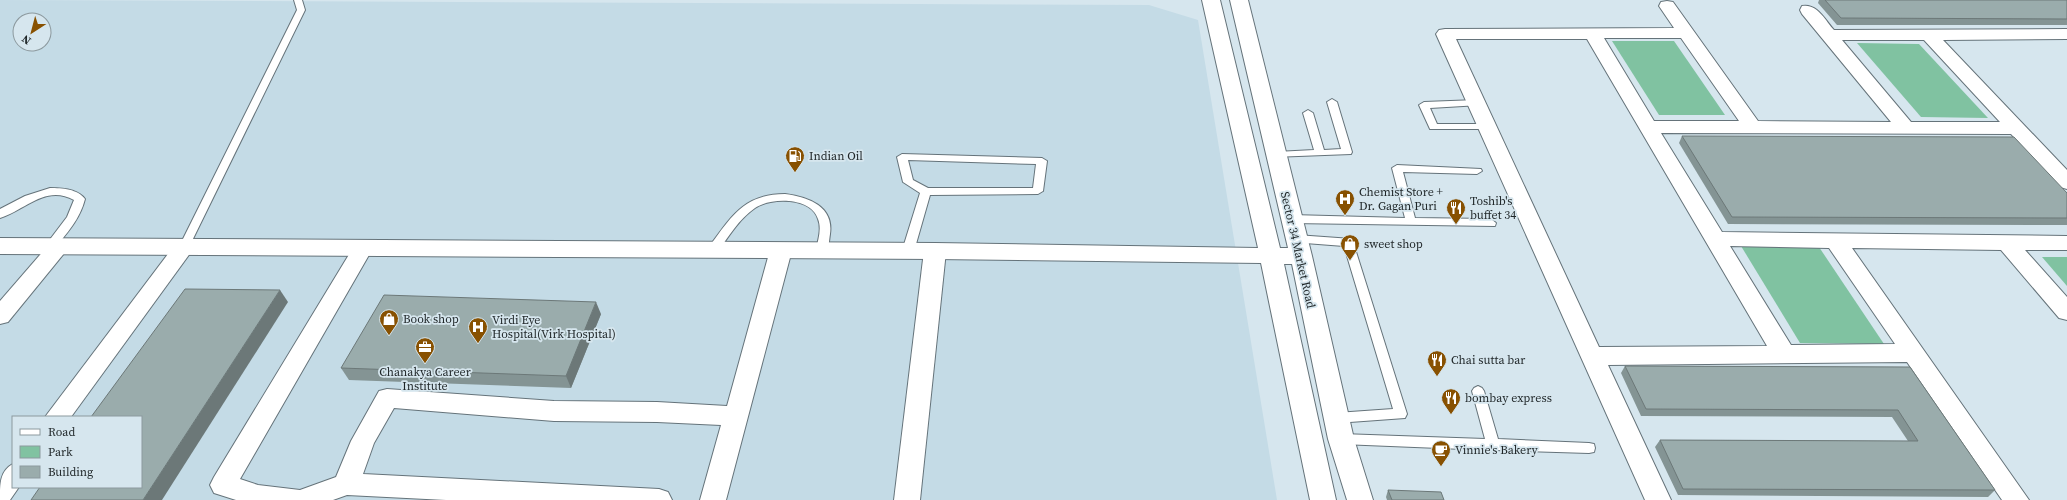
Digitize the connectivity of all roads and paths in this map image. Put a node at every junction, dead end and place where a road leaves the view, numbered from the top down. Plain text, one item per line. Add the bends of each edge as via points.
1 (298, 0) edge
2 (1211, 0) edge
3 (1239, 0) edge
4 (1667, 6) dead end
5 (1808, 10) dead end
6 (1592, 33) junction
7 (1686, 33) junction
8 (1928, 34) junction
9 (1829, 35) junction
10 (2065, 36) edge
11 (1332, 102) dead end
12 (1477, 103) junction
13 (1308, 113) dead end
14 (1648, 127) junction
15 (1752, 127) junction
16 (1488, 128) junction
17 (1906, 128) junction
18 (2016, 128) junction
19 (1320, 153) junction
20 (1276, 155) junction
21 (1477, 172) dead end
22 (2067, 182) edge
23 (926, 192) junction
24 (0, 214) edge
25 (1411, 221) junction
26 (1492, 223) dead end
27 (1296, 238) junction
28 (1716, 239) junction
29 (1835, 240) junction
30 (2006, 242) junction
31 (2067, 243) edge
32 (0, 246) edge
33 (55, 246) junction
34 (184, 247) junction
35 (363, 248) junction
36 (713, 250) junction
37 (781, 250) junction
38 (822, 250) junction
39 (908, 251) junction
40 (935, 251) junction
41 (1271, 256) junction
42 (2067, 312) edge
43 (0, 316) edge
44 (1913, 353) junction
45 (1784, 354) junction
46 (1592, 356) junction
47 (1478, 391) dead end
48 (57, 416) edge
49 (736, 416) junction
50 (1336, 418) junction
51 (1341, 439) junction
52 (1493, 446) junction
53 (1589, 448) dead end
54 (12, 476) edge
55 (346, 484) junction
56 (0, 492) edge
57 (297, 500) edge
58 (304, 500) edge
59 (659, 500) edge
60 (713, 500) edge
61 (907, 500) edge
62 (1322, 500) edge
63 (1360, 500) edge
64 (1658, 500) edge
65 (2016, 500) edge

1 - 34 lane via 301,10
2 - 41 street
3 - 20 street, Sector 34 Market Road
4 - 7 street
5 - 9 street
6 - 7 street
6 - 12 street via 1445,34
6 - 14 street
7 - 15 street
8 - 9 street
8 - 10 street
8 - 18 street
9 - 17 street
11 - 19 lane via 1347,152
12 - 16 street
12 - 16 lane via 1424,105 1433,128
13 - 19 lane
14 - 15 street
14 - 28 street
15 - 17 street
16 - 46 street
17 - 18 street
18 - 22 street
19 - 20 lane
20 - 27 street, Sector 34 Market Road
21 - 25 lane via 1397,168
23 - 23 lane via 1038,190 1042,161 902,157 908,182
23 - 39 lane
24 - 33 lane via 26,199 44,193 72,193 80,200 78,208
25 - 26 lane
25 - 27 lane
27 - 41 street
27 - 50 street, Sector 34 Market Road
27 - 50 lane via 1348,242 1401,414
28 - 29 street
28 - 45 street
29 - 30 street
29 - 44 street
30 - 31 street
30 - 42 street
32 - 33 street
33 - 34 street
33 - 43 street
34 - 35 street
34 - 48 street
35 - 36 street
35 - 57 street via 223,485 258,496
36 - 37 street
36 - 38 lane via 744,211 760,201 780,198 804,200 815,206 824,217
37 - 38 street
37 - 49 street
38 - 39 street
39 - 40 street
40 - 41 street
40 - 61 street
41 - 62 street
44 - 45 street
44 - 65 street
45 - 46 street
46 - 64 street
47 - 52 lane
49 - 55 street via 554,411 386,398 363,441
49 - 60 street
50 - 51 street, Sector 34 Market Road
51 - 52 lane
51 - 63 street, Sector 34 Market Road
52 - 53 lane
54 - 56 street
55 - 58 street
55 - 59 street

